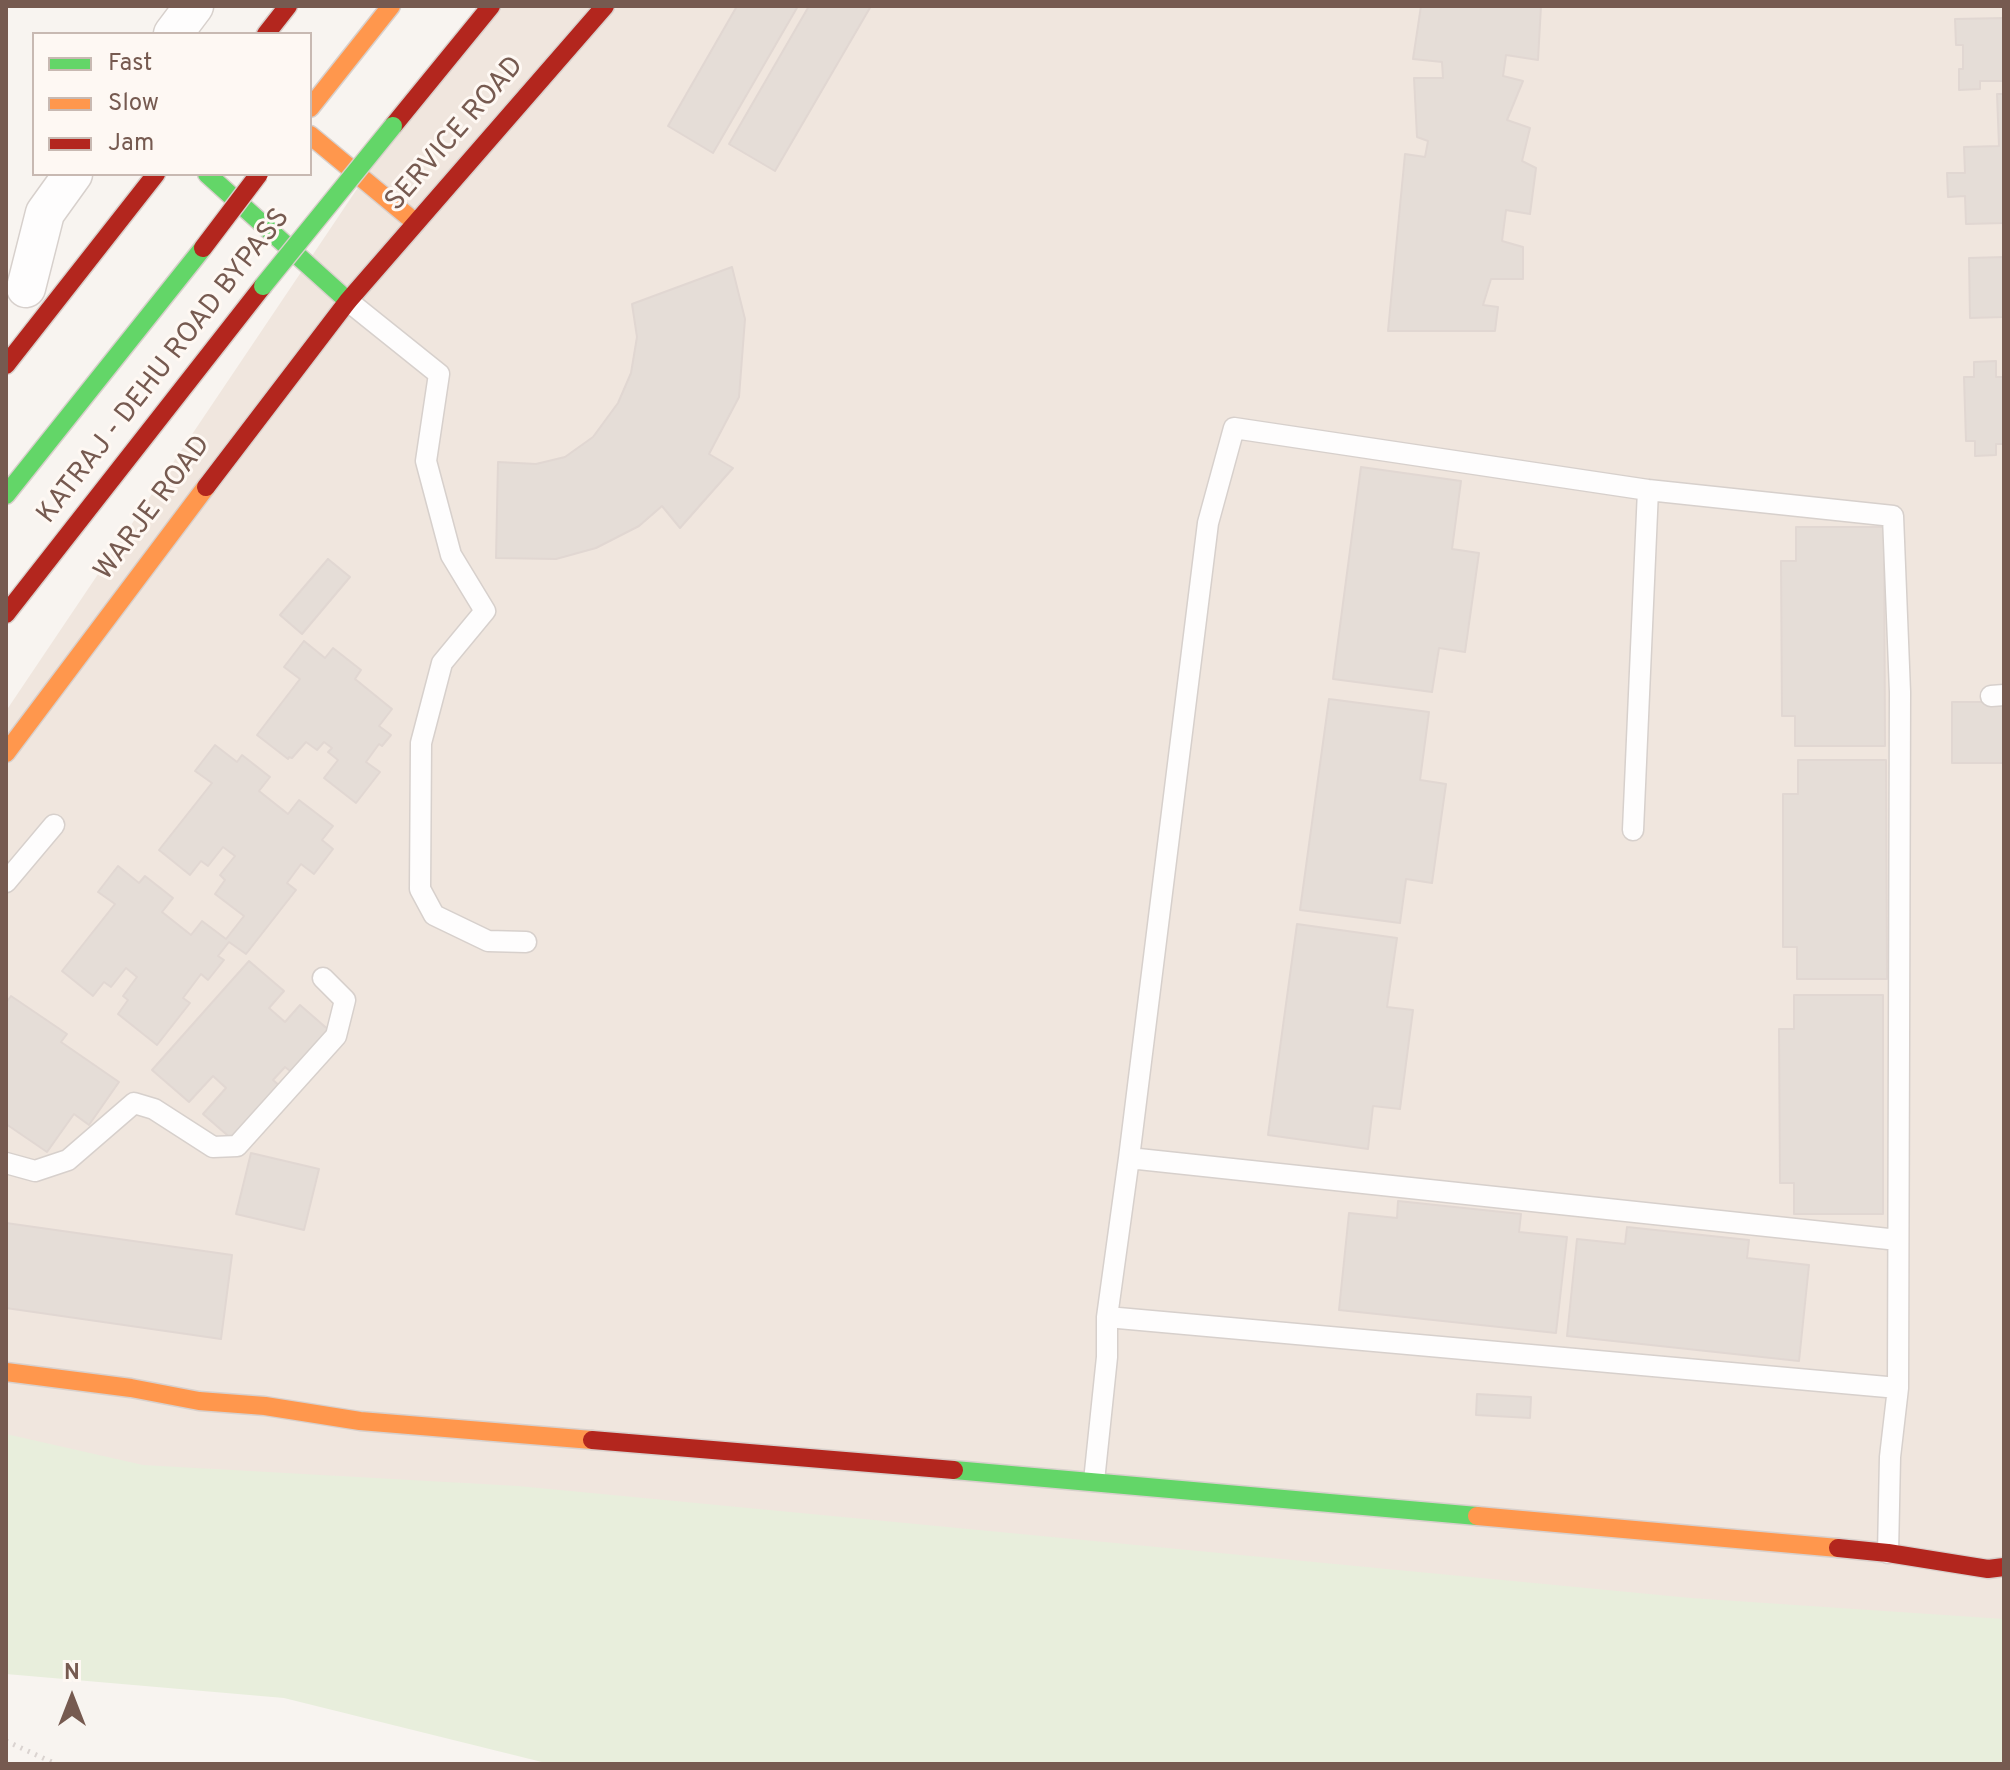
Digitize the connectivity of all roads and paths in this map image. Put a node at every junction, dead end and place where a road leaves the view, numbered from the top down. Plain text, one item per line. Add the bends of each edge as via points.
1 (194, 6) edge
2 (288, 6) edge
3 (391, 6) edge
4 (491, 6) edge
5 (605, 6) edge
6 (174, 32) edge
7 (268, 32) edge
8 (312, 105) edge
9 (312, 137) edge
10 (72, 176) edge
11 (154, 176) edge
12 (209, 176) edge
13 (257, 176) edge
14 (416, 223) junction
15 (6, 255) edge
16 (348, 301) junction
17 (23, 310) edge
18 (6, 365) edge
19 (1648, 490) junction
20 (6, 495) edge
21 (6, 614) edge
22 (6, 753) edge
23 (54, 825) dead end
24 (1633, 830) dead end
25 (6, 882) edge
26 (526, 942) dead end
27 (323, 978) dead end
28 (1129, 1158) junction
29 (6, 1163) edge
30 (1898, 1240) junction
31 (1107, 1317) junction
32 (6, 1372) edge
33 (1898, 1388) junction
34 (1094, 1481) junction
35 (1888, 1553) junction
36 (2004, 1567) edge
37 (6, 1741) edge
38 (56, 1764) edge

1 - 6 street
2 - 7 main road
3 - 8 main road
4 - 21 main road, KATRAJ - DEHU ROAD BYPASS, bridge
5 - 14 main road, SERVICE ROAD
9 - 14 main road
10 - 17 street via 45,213
11 - 17 main road
12 - 16 main road
13 - 20 main road, KATRAJ - DEHU ROAD BYPASS, bridge
14 - 16 main road, SERVICE ROAD
15 - 17 street
16 - 22 main road, WARJE ROAD
16 - 26 lane via 439,374 426,461 451,555 485,611 442,663 421,743 420,889 434,915 488,941
17 - 18 main road
19 - 24 lane
19 - 28 lane via 1234,428 1208,523
19 - 30 lane via 1893,516 1900,692
23 - 25 lane
27 - 29 lane via 345,1000 336,1036 237,1146 213,1147 154,1109 134,1103 68,1160 35,1171
28 - 30 lane
28 - 31 lane
30 - 33 lane
31 - 33 lane
31 - 34 lane
32 - 34 main road via 360,1421
33 - 35 lane
34 - 35 main road
35 - 36 main road
37 - 38 path

